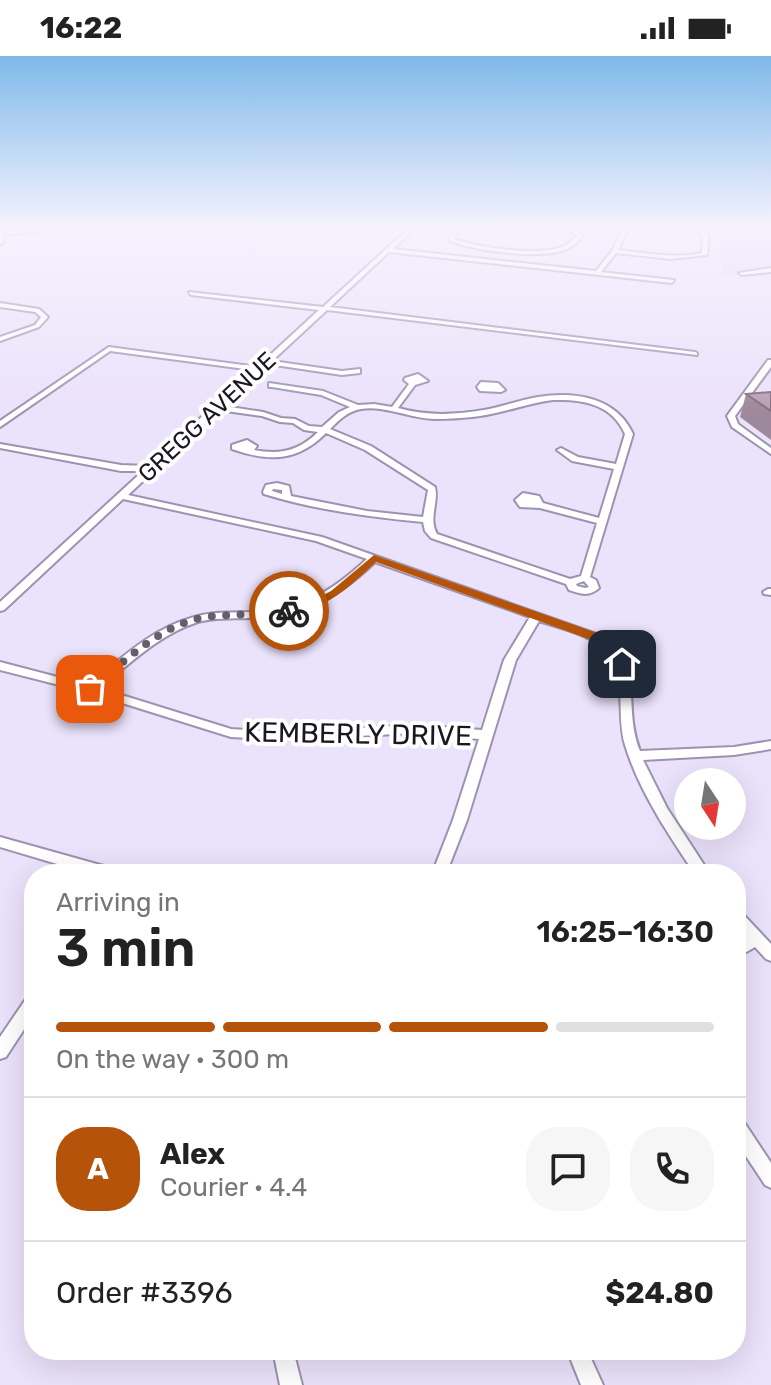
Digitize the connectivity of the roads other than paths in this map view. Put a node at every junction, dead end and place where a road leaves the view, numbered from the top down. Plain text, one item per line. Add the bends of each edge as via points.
1 (346, 288) edge
2 (191, 293) dead end
3 (211, 295) junction
4 (203, 304) dead end
5 (0, 305) edge
6 (324, 308) junction
7 (0, 339) edge
8 (695, 354) dead end
9 (267, 362) junction
10 (771, 362) edge
11 (259, 369) junction
12 (357, 371) dead end
13 (413, 383) dead end
14 (272, 385) dead end
15 (501, 390) dead end
16 (522, 403) junction
17 (357, 407) junction
18 (394, 409) junction
19 (214, 410) junction
20 (0, 425) edge
21 (325, 430) junction
22 (3, 447) edge
23 (561, 450) dead end
24 (249, 452) dead end
25 (771, 452) edge
26 (619, 467) junction
27 (150, 469) junction
28 (121, 496) junction
29 (287, 498) dead end
30 (540, 505) dead end
31 (427, 520) junction
32 (601, 521) junction
33 (374, 558) junction
34 (0, 608) edge
35 (536, 616) junction
36 (0, 666) edge
37 (90, 689) junction
38 (486, 735) junction
39 (771, 745) edge
40 (637, 756) junction
41 (0, 842) edge
42 (76, 864) edge
43 (442, 864) edge
44 (697, 864) edge
45 (746, 928) edge
46 (755, 938) junction
47 (746, 944) edge
48 (771, 954) edge
49 (24, 1016) edge
50 (0, 1051) edge
51 (746, 1140) edge
52 (771, 1179) edge
53 (285, 1360) edge
54 (581, 1360) edge
55 (291, 1385) edge
56 (592, 1385) edge

1 - 6 street, GREGG AVENUE
2 - 3 street
3 - 4 street
3 - 6 street
5 - 7 street via 37,310 45,317 32,328
6 - 8 street
6 - 9 street, GREGG AVENUE
9 - 11 street, GREGG AVENUE
9 - 12 street
10 - 25 street via 731,416 738,428
11 - 19 street, GREGG AVENUE
11 - 20 street via 109,349
13 - 18 street
14 - 17 street via 323,393
15 - 16 street
16 - 18 street via 434,417
16 - 26 street via 564,398 607,407 629,431
17 - 18 street
17 - 21 street
19 - 21 street
19 - 27 street, GREGG AVENUE
21 - 24 street via 292,455
21 - 31 street via 368,448 430,486 434,493
22 - 27 street
23 - 26 street via 575,459
26 - 32 street
27 - 28 street, GREGG AVENUE
28 - 33 street via 319,539
28 - 34 street, GREGG AVENUE
29 - 31 street
30 - 32 street
31 - 32 street via 439,538 570,582 585,578
33 - 35 street
33 - 37 street via 344,587 313,606 210,616 161,633
35 - 38 street via 510,660
35 - 40 street via 598,638 618,657 625,671 627,725
36 - 37 street, KEMBERLY DRIVE
37 - 38 street, KEMBERLY DRIVE via 199,725 248,735 389,729
38 - 43 street
39 - 40 street
40 - 44 street
41 - 42 street
45 - 46 street
46 - 47 street
46 - 48 street
49 - 50 street
51 - 52 street
53 - 55 street
54 - 56 street

